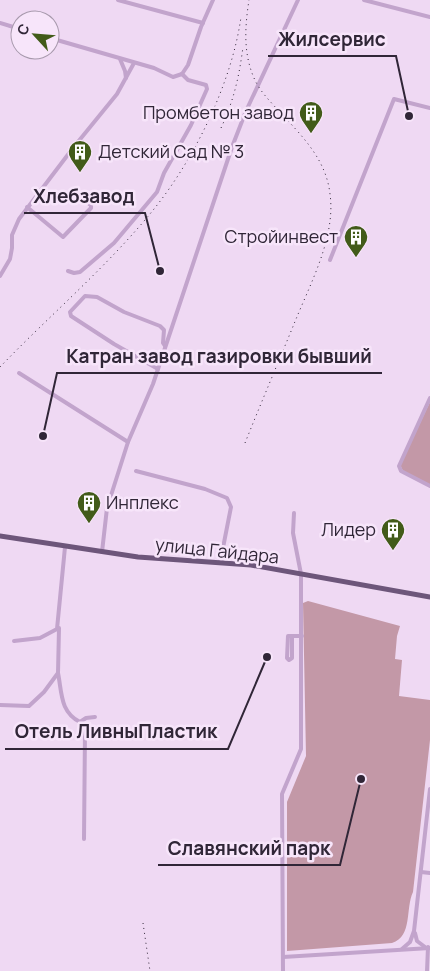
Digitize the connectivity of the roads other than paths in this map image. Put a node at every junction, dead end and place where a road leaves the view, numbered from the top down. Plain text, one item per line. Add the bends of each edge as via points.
1 (118, 0) edge
2 (213, 0) edge
3 (298, 0) edge
4 (364, 0) edge
5 (430, 17) edge
6 (203, 23) junction
7 (60, 41) edge
8 (120, 59) junction
9 (134, 62) junction
10 (182, 74) junction
11 (126, 78) junction
12 (430, 108) edge
13 (89, 204) dead end
14 (27, 208) junction
15 (330, 260) dead end
16 (68, 271) dead end
17 (0, 276) edge
18 (165, 346) junction
19 (158, 369) junction
20 (19, 373) dead end
21 (430, 398) edge
22 (128, 442) junction
23 (136, 471) dead end
24 (430, 486) edge
25 (294, 514) dead end
26 (0, 536) edge
27 (65, 547) junction
28 (102, 552) junction
29 (220, 563) junction
30 (301, 574) junction
31 (430, 597) edge
32 (59, 626) junction
33 (292, 636) junction
34 (302, 636) junction
35 (14, 641) dead end
36 (58, 673) junction
37 (0, 704) edge
38 (95, 717) dead end
39 (80, 722) junction
40 (430, 789) edge
41 (84, 839) dead end
42 (421, 872) junction
43 (430, 873) edge
44 (414, 931) junction
45 (428, 947) edge
46 (402, 949) junction
47 (283, 957) junction
48 (283, 971) edge
49 (427, 971) edge

1 - 6 street
2 - 6 street
3 - 18 street via 246,111
4 - 5 street
6 - 10 street
7 - 8 street
8 - 9 street
8 - 11 street
9 - 10 street via 173,77
9 - 11 street
10 - 16 street via 188,80 206,85 207,89 164,173 160,188 114,244 80,272
11 - 14 street
12 - 15 street via 394,99
13 - 14 street via 90,209 63,237
14 - 17 street via 11,239 11,255
18 - 19 street
18 - 19 street via 164,330 160,326 96,297 84,296 70,312 91,329
19 - 22 street
20 - 22 street
21 - 24 street via 399,466 401,471
22 - 28 street via 107,508
23 - 29 street via 205,488 227,498 231,507
25 - 30 street via 293,533
26 - 27 main road, улица Гайдара
27 - 28 main road, улица Гайдара
27 - 32 street
28 - 29 main road, улица Гайдара
29 - 30 main road, улица Гайдара
30 - 31 main road, улица Гайдара
30 - 34 street
32 - 35 street via 56,631 40,638
32 - 36 street
33 - 33 street via 287,637 289,660 292,658
33 - 34 street
34 - 47 street via 301,749 282,794
36 - 37 street via 33,704 26,707
36 - 39 street via 66,710
38 - 39 street
39 - 41 street via 85,731
40 - 42 street
42 - 43 street
42 - 44 street
44 - 45 street via 417,942
44 - 46 street via 410,942
45 - 46 street
45 - 49 street
46 - 47 street
47 - 48 street

